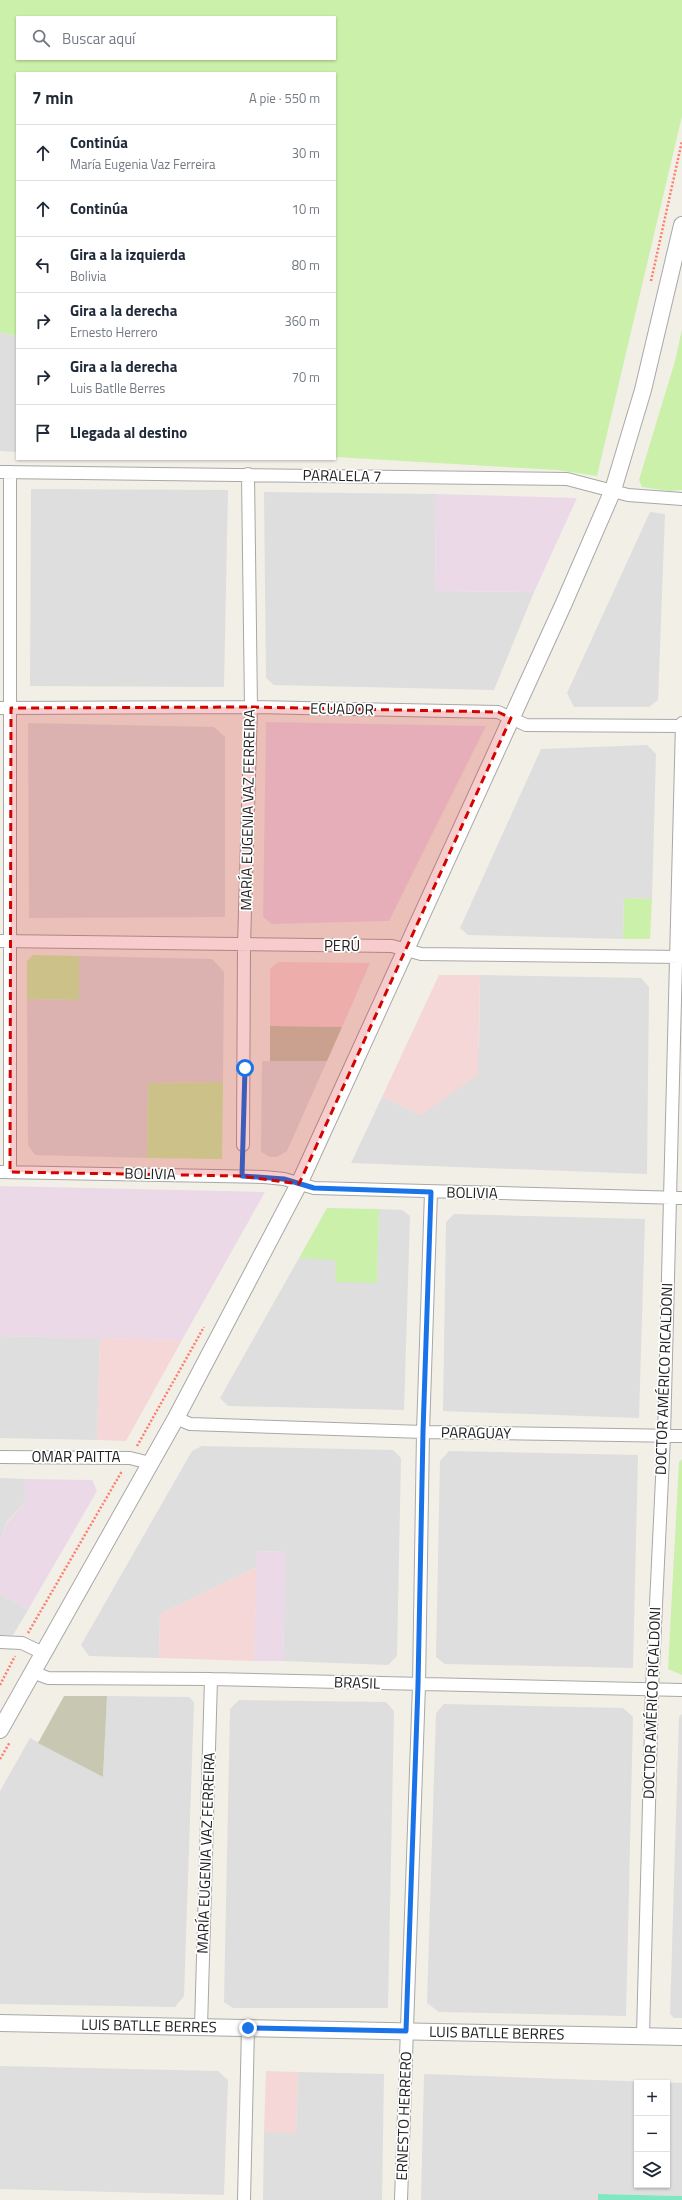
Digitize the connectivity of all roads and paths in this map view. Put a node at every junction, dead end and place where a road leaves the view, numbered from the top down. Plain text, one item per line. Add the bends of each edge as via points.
1 (682, 141) edge
2 (682, 225) edge
3 (650, 285) dead end
4 (5, 472) edge
5 (248, 474) junction
6 (613, 490) junction
7 (682, 499) edge
8 (251, 707) junction
9 (5, 708) edge
10 (511, 718) junction
11 (682, 725) edge
12 (5, 942) edge
13 (244, 946) junction
14 (405, 950) junction
15 (679, 957) edge
16 (243, 1146) dead end
17 (5, 1172) edge
18 (299, 1184) junction
19 (431, 1192) junction
20 (669, 1198) junction
21 (682, 1198) edge
22 (205, 1325) dead end
23 (176, 1418) junction
24 (423, 1432) junction
25 (664, 1436) junction
26 (682, 1436) edge
27 (0, 1457) edge
28 (130, 1458) junction
29 (150, 1463) junction
30 (0, 1642) edge
31 (22, 1643) junction
32 (43, 1653) junction
33 (32, 1672) junction
34 (210, 1679) junction
35 (0, 1684) edge
36 (418, 1685) junction
37 (652, 1689) junction
38 (682, 1690) edge
39 (0, 1730) edge
40 (0, 2023) edge
41 (201, 2027) junction
42 (248, 2028) junction
43 (406, 2031) junction
44 (643, 2035) junction
45 (682, 2037) edge
46 (244, 2200) edge
47 (401, 2200) edge

1 - 3 path
2 - 6 street via 643,390
4 - 5 street, PARALELA 7
4 - 9 street
5 - 6 street, PARALELA 7 via 567,479
5 - 8 street, MARÍA EUGENIA VAZ FERREIRA
6 - 7 street, PARALELA 7 via 628,495
6 - 10 street
8 - 9 street, ECUADOR
8 - 10 street, ECUADOR via 498,712
8 - 13 street, MARÍA EUGENIA VAZ FERREIRA
9 - 12 street
10 - 11 street, ECUADOR via 526,725
10 - 14 street
11 - 15 street, DOCTOR AMÉRICO RICALDONI
12 - 13 street, PERÚ
12 - 17 street
13 - 14 street, PERÚ via 392,946
13 - 16 street, MARÍA EUGENIA VAZ FERREIRA
14 - 15 street, PERÚ via 421,954
14 - 18 street
15 - 20 street, DOCTOR AMÉRICO RICALDONI
17 - 18 street, BOLIVIA via 242,1176 284,1179
18 - 19 street, BOLIVIA via 314,1188
18 - 23 street
19 - 20 street, BOLIVIA
19 - 24 street, ERNESTO HERRERO
20 - 21 street, BOLIVIA
20 - 25 street, DOCTOR AMÉRICO RICALDONI
22 - 28 path
23 - 24 street, PARAGUAY via 190,1424
23 - 29 street
24 - 25 street, PARAGUAY
24 - 36 street, ERNESTO HERRERO
25 - 26 street, PARAGUAY
25 - 37 street, DOCTOR AMÉRICO RICALDONI
27 - 28 street, OMAR PAITTA
28 - 29 street, OMAR PAITTA
28 - 31 path
29 - 32 street
30 - 31 street
31 - 32 street
31 - 35 path
32 - 33 street
33 - 34 street, BRASIL via 48,1678
33 - 39 street
34 - 36 street, BRASIL
34 - 41 street, MARÍA EUGENIA VAZ FERREIRA
36 - 37 street, BRASIL
36 - 43 street, ERNESTO HERRERO
37 - 38 street, BRASIL
37 - 44 street, DOCTOR AMÉRICO RICALDONI
40 - 41 street, LUIS BATLLE BERRES
41 - 42 street, LUIS BATLLE BERRES
42 - 43 street, LUIS BATLLE BERRES
42 - 46 street
43 - 44 street, LUIS BATLLE BERRES
43 - 47 street, ERNESTO HERRERO
44 - 45 street, LUIS BATLLE BERRES

